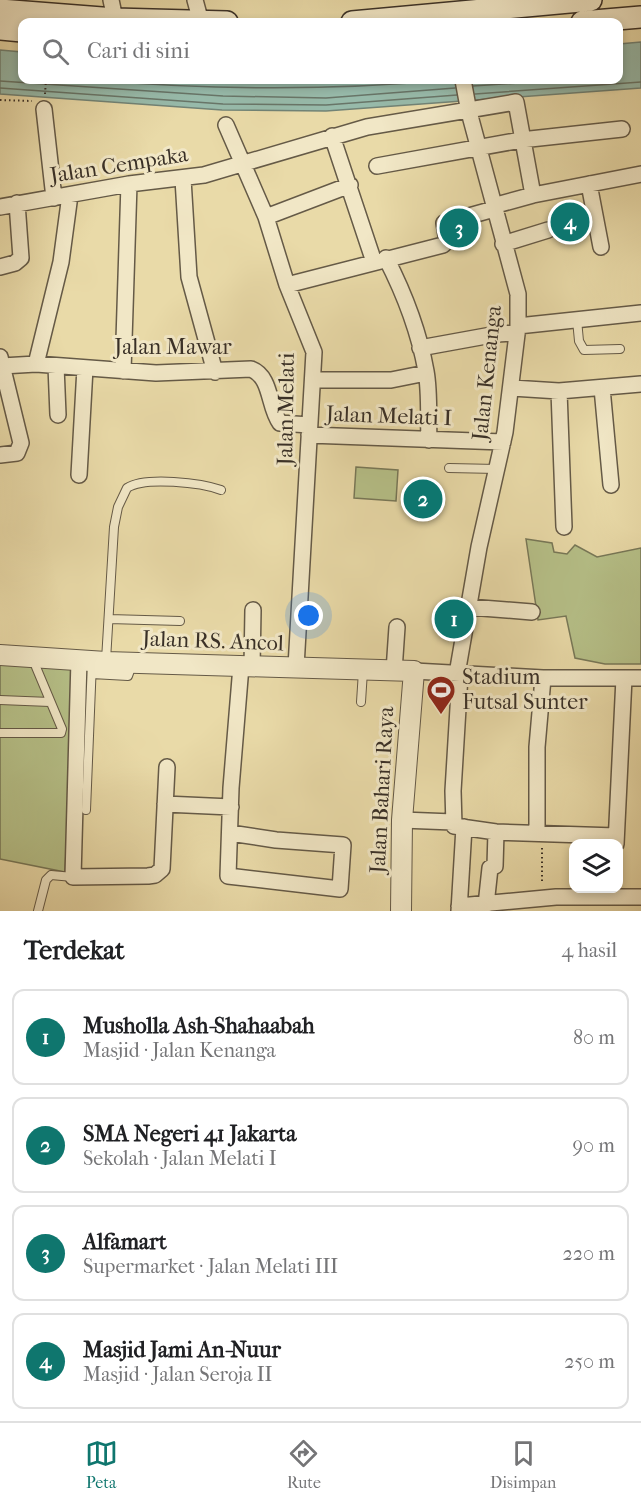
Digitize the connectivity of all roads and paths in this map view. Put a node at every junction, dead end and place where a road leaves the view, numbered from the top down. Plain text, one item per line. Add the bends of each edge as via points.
1 (195, 0) edge
2 (591, 0) edge
3 (540, 2) edge
4 (113, 9) edge
5 (0, 10) edge
6 (38, 12) edge
7 (641, 17) edge
8 (24, 18) edge
9 (174, 18) edge
10 (200, 18) edge
11 (390, 18) edge
12 (623, 19) edge
13 (18, 20) edge
14 (0, 28) edge
15 (45, 84) edge
16 (464, 84) edge
17 (0, 100) edge
18 (41, 103) junction
19 (468, 107) junction
20 (226, 125) dead end
21 (622, 129) dead end
22 (332, 136) junction
23 (521, 140) junction
24 (478, 148) junction
25 (243, 163) junction
26 (378, 165) dead end
27 (641, 174) edge
28 (183, 179) junction
29 (129, 184) junction
30 (589, 184) junction
31 (350, 185) junction
32 (70, 195) junction
33 (533, 195) junction
34 (54, 198) junction
35 (17, 203) junction
36 (0, 207) edge
37 (493, 208) junction
38 (266, 217) junction
39 (548, 230) dead end
40 (503, 244) junction
41 (601, 248) dead end
42 (380, 260) junction
43 (0, 267) edge
44 (287, 285) junction
45 (641, 313) edge
46 (577, 320) junction
47 (517, 329) junction
48 (420, 348) junction
49 (620, 349) dead end
50 (1, 362) edge
51 (36, 364) junction
52 (56, 366) junction
53 (85, 368) junction
54 (123, 371) junction
55 (215, 372) junction
56 (426, 373) junction
57 (314, 380) junction
58 (641, 384) edge
59 (512, 388) junction
60 (602, 388) junction
61 (559, 391) junction
62 (58, 415) dead end
63 (309, 430) junction
64 (429, 440) junction
65 (503, 442) junction
66 (0, 455) edge
67 (449, 468) dead end
68 (497, 470) junction
69 (79, 475) dead end
70 (610, 485) dead end
71 (221, 490) dead end
72 (564, 527) dead end
73 (469, 607) junction
74 (253, 610) dead end
75 (532, 612) dead end
76 (109, 620) junction
77 (180, 621) dead end
78 (397, 627) dead end
79 (0, 655) edge
80 (38, 657) junction
81 (92, 664) junction
82 (247, 666) junction
83 (296, 668) junction
84 (363, 670) junction
85 (394, 671) junction
86 (414, 671) junction
87 (458, 674) junction
88 (543, 678) junction
89 (624, 678) junction
90 (641, 678) edge
91 (0, 700) edge
92 (50, 702) junction
93 (361, 702) dead end
94 (0, 733) edge
95 (167, 767) dead end
96 (165, 804) junction
97 (231, 807) junction
98 (86, 810) dead end
99 (402, 820) junction
100 (459, 825) junction
101 (496, 832) junction
102 (230, 833) junction
103 (540, 833) junction
104 (605, 839) edge
105 (616, 839) edge
106 (73, 877) junction
107 (608, 893) edge
108 (614, 893) edge
109 (542, 899) junction
110 (637, 902) edge
111 (566, 904) edge
112 (486, 905) junction
113 (511, 907) edge
114 (459, 909) edge
115 (38, 911) edge
116 (401, 911) edge

1 - 10 street
2 - 3 main road
3 - 11 main road
4 - 6 main road
4 - 9 main road
5 - 6 main road
6 - 8 main road
7 - 12 main road
13 - 14 main road
15 - 18 path
16 - 19 street, Jalan Kenanga
17 - 18 path
18 - 34 street
19 - 22 street, Jalan Cempaka
19 - 23 street, Jalan Cempaka via 516,102
19 - 24 street, Jalan Kenanga
20 - 25 street, Jalan Melati
21 - 23 street
22 - 25 street, Jalan Cempaka
22 - 31 street
23 - 24 street
23 - 33 street
24 - 26 street
24 - 37 street, Jalan Kenanga
25 - 28 street, Jalan Cempaka
25 - 38 street, Jalan Melati
27 - 30 street
28 - 29 street, Jalan Cempaka
28 - 55 street via 189,277
29 - 32 street, Jalan Cempaka
29 - 54 street
30 - 33 street
30 - 41 street
31 - 38 street
31 - 42 street
32 - 34 street, Jalan Cempaka
32 - 51 street via 61,262
33 - 37 street
34 - 35 street, Jalan Cempaka
35 - 36 street, Jalan Cempaka
35 - 43 street via 21,258 15,264
37 - 40 street, Jalan Kenanga
37 - 42 street via 445,222 447,241 443,245
38 - 44 street, Jalan Melati
39 - 40 street
40 - 47 street, Jalan Kenanga via 518,294
42 - 44 street
42 - 48 street via 411,315
44 - 57 street, Jalan Melati via 314,352
45 - 46 street
46 - 47 street
46 - 49 lane via 584,350
47 - 48 street
47 - 59 street, Jalan Kenanga
48 - 56 street
50 - 51 street, Jalan Mawar
50 - 66 street via 21,443 17,453
51 - 52 street, Jalan Mawar
52 - 53 street, Jalan Mawar
52 - 62 street
53 - 54 street, Jalan Mawar
53 - 69 street
54 - 55 street, Jalan Mawar
55 - 63 street, Jalan Mawar via 257,371 264,379 280,423
56 - 57 street via 391,380
56 - 64 street
57 - 63 street, Jalan Melati
58 - 60 street
59 - 61 street
59 - 65 street, Jalan Kenanga
60 - 61 street
60 - 70 street
61 - 72 street
63 - 64 street, Jalan Melati I
63 - 83 street, Jalan Melati
64 - 65 street, Jalan Melati I
65 - 68 street, Jalan Kenanga
67 - 68 lane
68 - 73 street, Jalan Kenanga
71 - 76 lane via 203,484 173,483 127,488 114,527
73 - 75 street
73 - 87 street, Jalan Kenanga
74 - 82 street
76 - 77 lane
76 - 81 lane
78 - 85 street
79 - 80 street, Jalan RS. Ancol
80 - 81 street, Jalan RS. Ancol
80 - 92 lane via 36,667
81 - 82 street, Jalan RS. Ancol
81 - 98 lane
81 - 106 street
82 - 83 street, Jalan RS. Ancol
82 - 97 street
83 - 84 street, Jalan RS. Ancol
84 - 85 street, Jalan RS. Ancol
84 - 93 lane
85 - 86 street, Jalan RS. Ancol
86 - 87 street, Jalan RS. Ancol
86 - 99 street, Jalan Bahari Raya
87 - 88 street, Jalan RS. Ancol
87 - 100 street, Jalan Kenanga
88 - 89 street, Jalan RS. Ancol
88 - 103 street via 537,747
89 - 90 street, Jalan RS. Ancol
89 - 105 street
91 - 92 lane
92 - 94 lane via 61,733
95 - 96 street
96 - 97 street
96 - 106 street via 164,864 155,875
97 - 102 street
99 - 100 street
99 - 116 street, Jalan Bahari Raya
100 - 101 street
100 - 114 street, Jalan Kenanga
101 - 103 street
101 - 112 street via 495,866 490,868
102 - 102 street via 229,877 340,889 343,844
103 - 104 street
103 - 109 path
106 - 115 lane via 51,875 46,880
107 - 111 street
108 - 110 street
109 - 111 street
109 - 113 street
112 - 113 street
112 - 114 street

